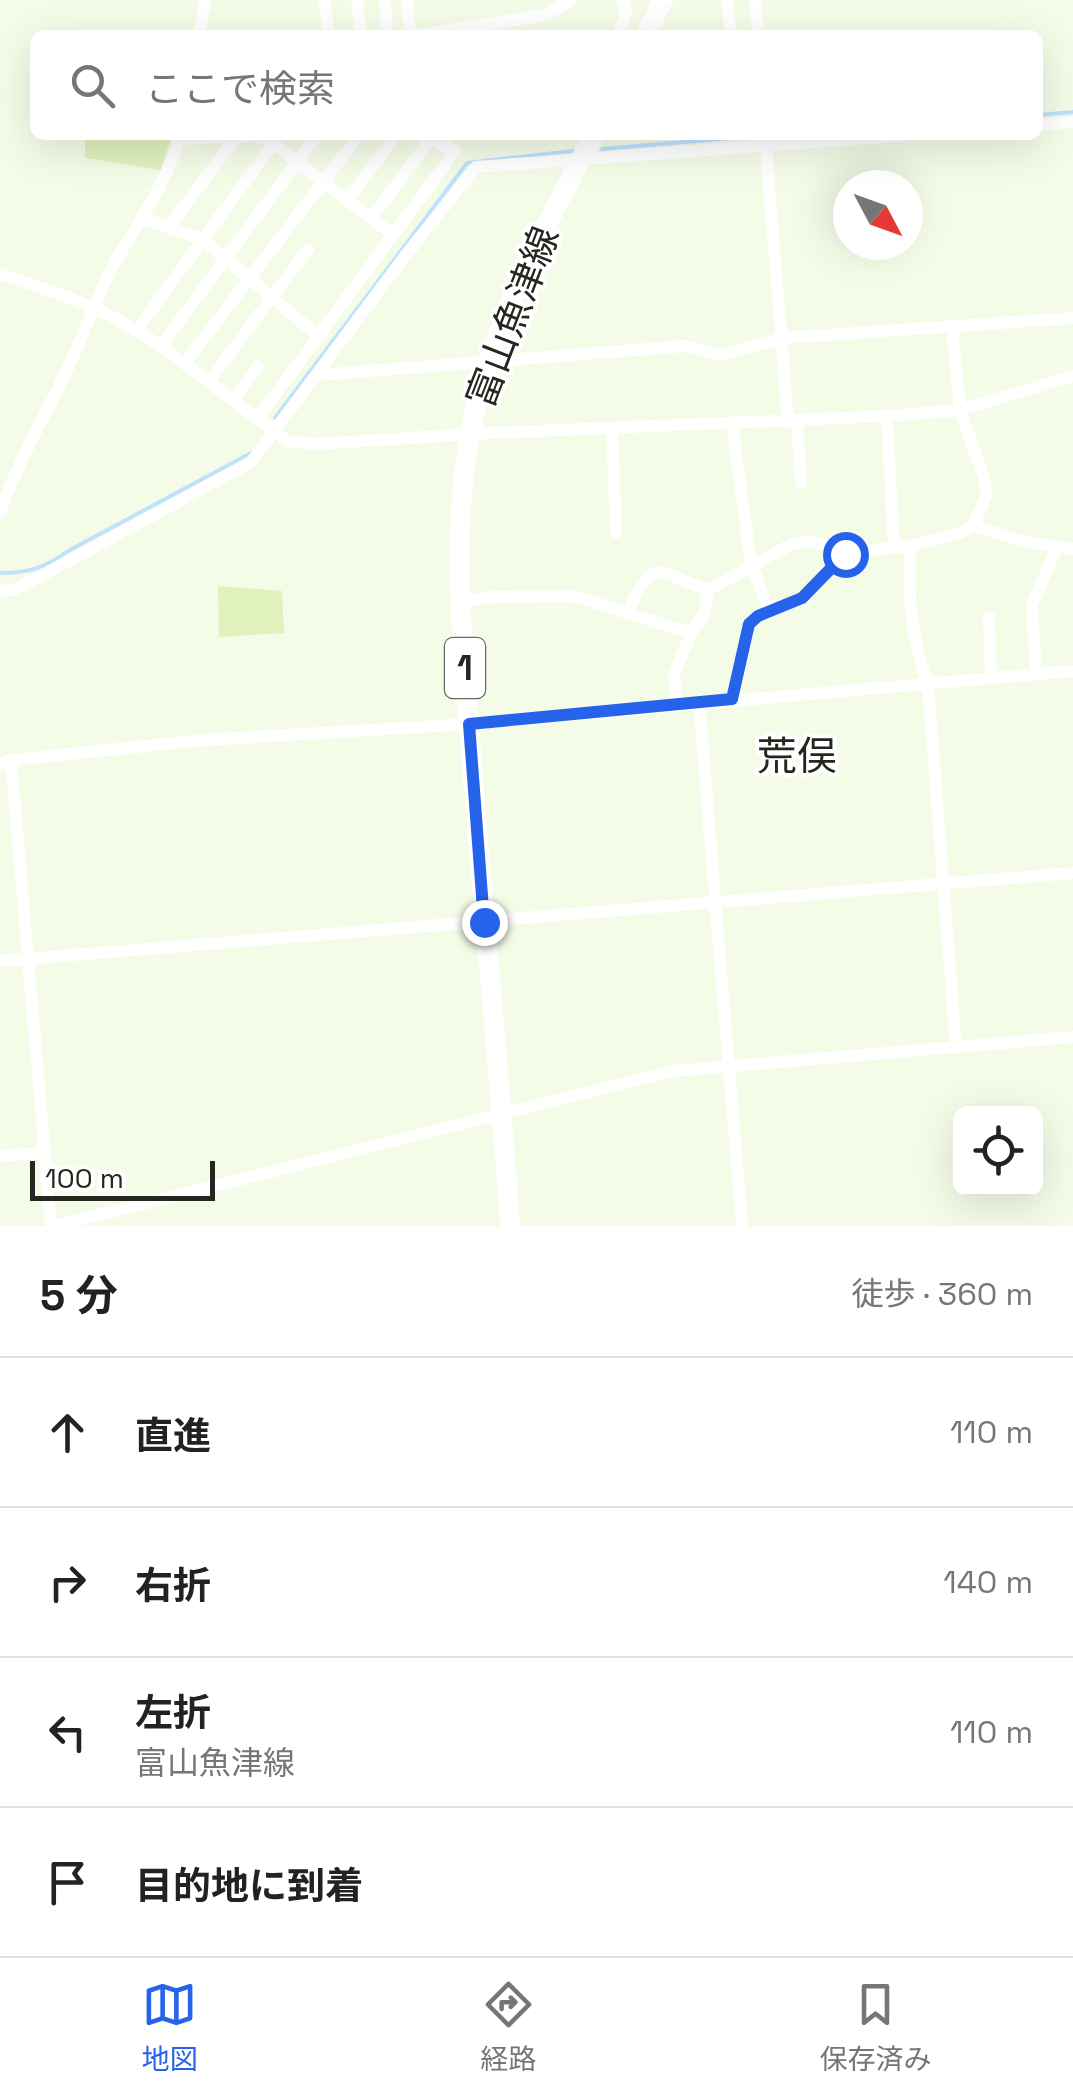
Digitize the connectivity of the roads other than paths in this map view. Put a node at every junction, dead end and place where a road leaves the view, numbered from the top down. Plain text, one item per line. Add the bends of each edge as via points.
1 (205, 0) edge
2 (325, 0) edge
3 (357, 0) edge
4 (385, 0) edge
5 (407, 0) edge
6 (570, 0) edge
7 (623, 0) edge
8 (662, 0) edge
9 (727, 0) edge
10 (755, 0) edge
11 (199, 30) edge
12 (328, 30) edge
13 (360, 30) edge
14 (387, 30) edge
15 (410, 30) edge
16 (448, 30) edge
17 (620, 30) edge
18 (648, 30) edge
19 (730, 30) edge
20 (758, 30) edge
21 (1073, 122) edge
22 (1043, 124) edge
23 (179, 140) edge
24 (234, 140) edge
25 (265, 140) edge
26 (269, 140) edge
27 (314, 140) edge
28 (355, 140) edge
29 (392, 140) edge
30 (424, 140) edge
31 (432, 140) edge
32 (591, 140) edge
33 (766, 140) edge
34 (580, 162) junction
35 (298, 163) junction
36 (323, 183) junction
37 (347, 201) junction
38 (144, 219) junction
39 (371, 219) junction
40 (168, 227) junction
41 (392, 235) junction
42 (202, 239) junction
43 (308, 249) dead end
44 (225, 258) junction
45 (0, 274) edge
46 (248, 278) junction
47 (272, 297) junction
48 (94, 308) junction
49 (1073, 318) edge
50 (952, 326) junction
51 (136, 331) junction
52 (317, 335) junction
53 (782, 338) junction
54 (161, 346) junction
55 (489, 362) junction
56 (184, 363) junction
57 (258, 366) dead end
58 (318, 375) junction
59 (1073, 376) edge
60 (209, 381) junction
61 (234, 400) junction
62 (960, 410) junction
63 (886, 416) junction
64 (258, 418) junction
65 (792, 421) junction
66 (732, 424) junction
67 (612, 429) junction
68 (275, 433) junction
69 (470, 434) junction
70 (801, 483) dead end
71 (0, 513) edge
72 (973, 525) junction
73 (616, 532) dead end
74 (911, 546) junction
75 (1058, 546) junction
76 (894, 548) junction
77 (1073, 549) edge
78 (845, 554) junction
79 (750, 564) junction
80 (708, 590) junction
81 (0, 591) edge
82 (459, 601) junction
83 (770, 612) junction
84 (627, 613) junction
85 (989, 617) dead end
86 (691, 633) junction
87 (1073, 670) edge
88 (1036, 674) junction
89 (991, 678) junction
90 (928, 684) junction
91 (732, 699) junction
92 (699, 702) junction
93 (676, 704) junction
94 (469, 724) junction
95 (5, 762) edge
96 (1073, 873) edge
97 (943, 884) junction
98 (714, 903) junction
99 (484, 922) junction
100 (27, 957) junction
101 (0, 961) edge
102 (1073, 1037) edge
103 (956, 1047) junction
104 (728, 1065) junction
105 (502, 1115) junction
106 (44, 1153) junction
107 (0, 1156) edge
108 (53, 1226) edge
109 (510, 1226) edge
110 (742, 1226) edge

1 - 11 street
2 - 12 street
3 - 13 street
4 - 14 street
5 - 15 street
6 - 16 street via 546,14
7 - 17 street
8 - 18 main road
9 - 19 street
10 - 20 street
21 - 22 street
23 - 38 street
24 - 40 street
25 - 42 street
26 - 35 street
27 - 35 street
28 - 36 street
29 - 37 street
30 - 39 street
31 - 41 street via 455,151
32 - 34 main road, 富山魚津線 / 1
33 - 34 street
33 - 53 street
34 - 55 main road, 富山魚津線 / 1 via 533,252
34 - 58 street via 476,167
35 - 36 street
35 - 44 street
36 - 37 street
36 - 46 street
37 - 39 street
38 - 40 street
38 - 48 street
39 - 41 street
40 - 42 street
41 - 52 street
42 - 44 street
42 - 51 street
43 - 47 street
44 - 46 street
44 - 54 street
45 - 48 street
46 - 47 street
46 - 56 street
47 - 52 street
47 - 60 street
48 - 51 street
48 - 71 street
49 - 50 street
50 - 53 street
50 - 62 street
51 - 54 street
52 - 64 street
53 - 55 street via 722,355 686,346
53 - 65 street
54 - 56 street
55 - 58 street
55 - 69 main road, 富山魚津線 / 1
56 - 60 street
57 - 61 street
58 - 68 street
59 - 62 street
60 - 61 street
61 - 64 street
62 - 63 street
62 - 72 street via 985,481
63 - 65 street
63 - 76 street
64 - 68 street
65 - 66 street
65 - 70 street
66 - 67 street
66 - 79 street
67 - 69 street
67 - 73 street
68 - 69 street via 318,444
68 - 81 street via 251,462 32,581
69 - 82 main road, 富山魚津線 / 1
72 - 74 street
72 - 75 street
74 - 76 street
74 - 90 street via 907,593
75 - 77 street
75 - 88 street via 1032,605
76 - 78 street
78 - 79 street via 812,541
78 - 83 street via 802,598
79 - 80 street
79 - 83 street
80 - 84 street via 653,572
80 - 86 street via 704,614
82 - 84 street via 574,596
82 - 94 main road, 富山魚津線 / 1
83 - 91 street via 749,624
84 - 86 street
85 - 89 street
86 - 93 street via 674,674
87 - 88 street
88 - 89 street
89 - 90 street
90 - 91 street
90 - 97 street
91 - 92 street
92 - 93 street
92 - 98 street
93 - 94 street
94 - 95 street via 204,740
94 - 99 main road, 富山魚津線 / 1
95 - 100 street
96 - 97 street
97 - 98 street
97 - 103 street
98 - 99 street
98 - 104 street
99 - 100 street
99 - 105 main road, 富山魚津線 / 1
100 - 101 street
100 - 106 street
102 - 103 street
103 - 104 street
104 - 105 street via 673,1071
104 - 110 street
105 - 108 street
105 - 109 main road, 富山魚津線 / 1
106 - 107 street
106 - 108 street

